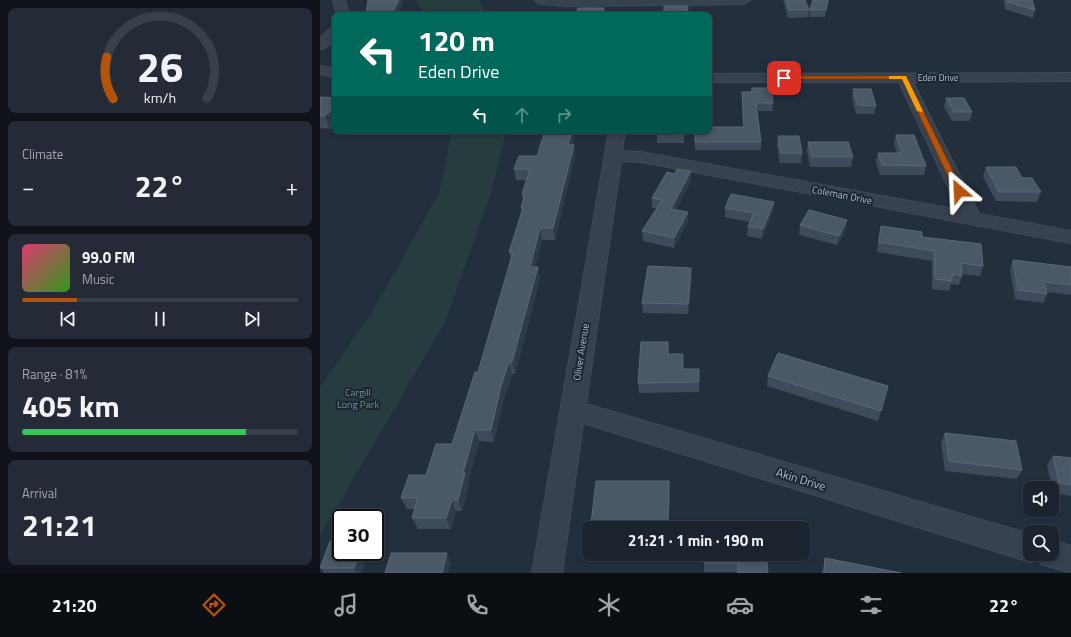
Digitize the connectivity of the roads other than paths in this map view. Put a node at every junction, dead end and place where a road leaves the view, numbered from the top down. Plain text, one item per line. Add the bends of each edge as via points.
1 (339, 0) edge
2 (540, 0) edge
3 (744, 0) edge
4 (634, 2) junction
5 (342, 12) edge
6 (632, 12) edge
7 (332, 35) edge
8 (320, 45) edge
9 (320, 70) edge
10 (332, 72) edge
11 (1071, 77) edge
12 (712, 78) edge
13 (904, 78) junction
14 (617, 134) edge
15 (614, 155) junction
16 (972, 219) junction
17 (1071, 237) edge
18 (572, 410) junction
19 (1023, 546) edge
20 (1059, 556) edge
21 (1071, 560) edge
22 (547, 573) edge

1 - 5 street
2 - 4 street
3 - 4 street
4 - 6 street
7 - 8 street
9 - 10 street
11 - 13 street, Eden Drive
12 - 13 street, Eden Drive
13 - 16 street
14 - 15 street, Oliver Avenue
15 - 16 street, Coleman Drive via 641,157
15 - 18 street, Oliver Avenue
16 - 17 street, Coleman Drive
18 - 19 street, Akin Drive
18 - 22 street, Oliver Avenue
20 - 21 street

